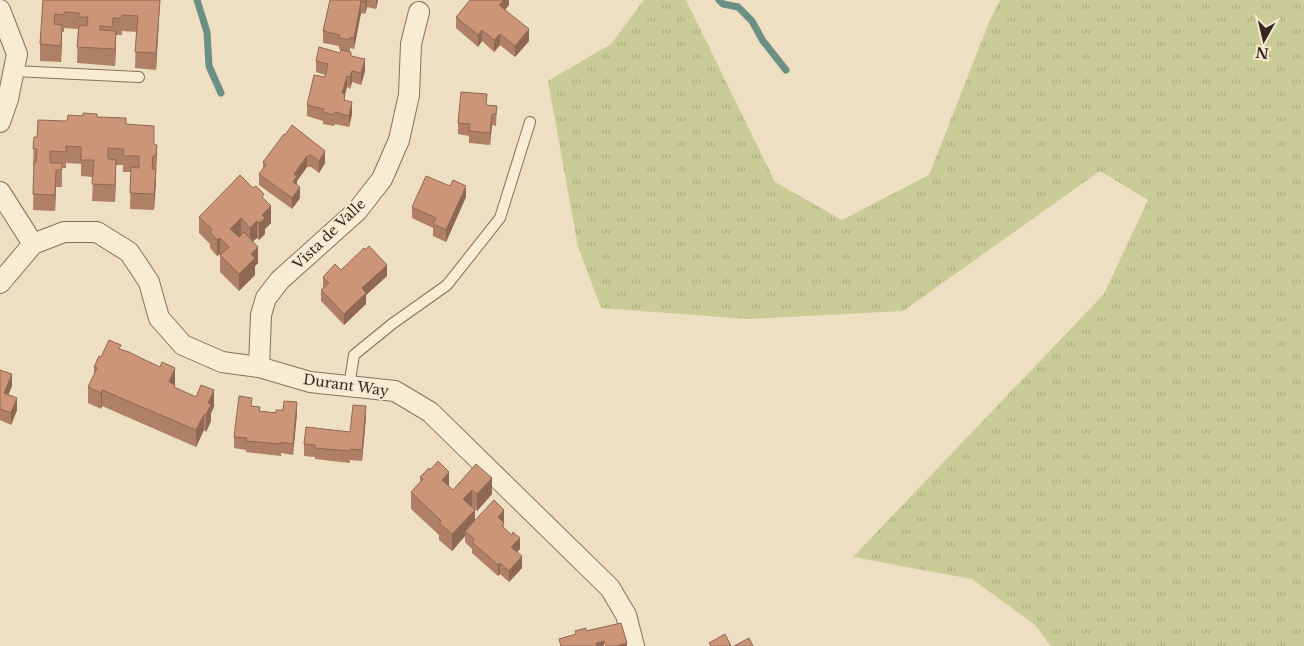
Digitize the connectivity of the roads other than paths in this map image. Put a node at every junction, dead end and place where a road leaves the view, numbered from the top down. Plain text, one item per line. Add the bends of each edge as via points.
1 (0, 10) edge
2 (419, 12) dead end
3 (14, 72) junction
4 (139, 77) dead end
5 (0, 122) edge
6 (530, 122) dead end
7 (0, 192) edge
8 (33, 244) junction
9 (0, 283) edge
10 (259, 367) junction
11 (348, 386) junction
12 (634, 646) edge

1 - 3 street via 17,54
2 - 10 street, Vista de Valle via 411,44 409,95 399,140 382,179 357,211 280,280 266,298 261,315
3 - 4 lane
3 - 5 street
6 - 11 lane via 500,218 447,285 354,355
7 - 8 street
8 - 9 street, Durant Way
8 - 10 street, Durant Way via 64,232 97,232 129,252 149,282 159,318 183,345 222,362
10 - 11 street, Durant Way via 310,382
11 - 12 street, Durant Way via 395,391 430,412 610,588 626,615

